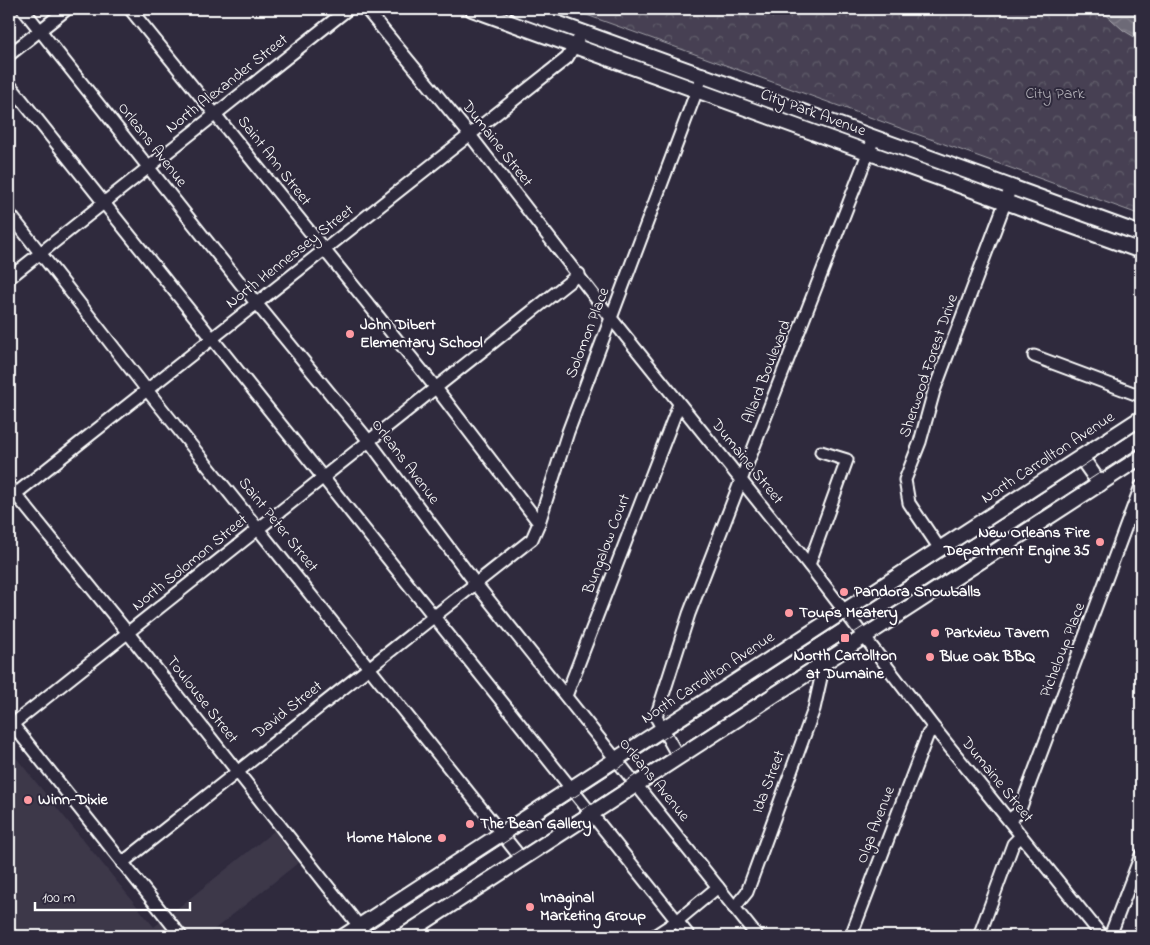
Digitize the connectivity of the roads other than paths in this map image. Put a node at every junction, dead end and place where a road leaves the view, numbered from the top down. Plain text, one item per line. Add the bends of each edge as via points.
1 (24, 9) edge
2 (67, 9) edge
3 (130, 9) edge
4 (348, 9) edge
5 (366, 9) edge
6 (472, 9) edge
7 (518, 9) edge
8 (40, 29) junction
9 (581, 31) junction
10 (575, 47) junction
11 (9, 54) edge
12 (703, 74) junction
13 (9, 84) edge
14 (696, 90) junction
15 (216, 114) junction
16 (470, 135) junction
17 (874, 138) junction
18 (868, 152) junction
19 (148, 167) junction
20 (1011, 187) junction
21 (104, 202) junction
22 (1006, 202) junction
23 (9, 213) edge
24 (1141, 234) edge
25 (1141, 251) edge
26 (324, 252) junction
27 (40, 253) junction
28 (579, 274) junction
29 (9, 278) edge
30 (256, 303) junction
31 (611, 318) junction
32 (213, 338) junction
33 (1034, 356) dead end
34 (436, 388) junction
35 (147, 390) junction
36 (1141, 396) edge
37 (679, 404) junction
38 (1141, 418) edge
39 (369, 441) junction
40 (821, 452) dead end
41 (1081, 458) junction
42 (1140, 461) edge
43 (323, 478) junction
44 (741, 480) junction
45 (1100, 484) junction
46 (1141, 486) edge
47 (11, 493) edge
48 (539, 523) junction
49 (259, 528) junction
50 (940, 549) junction
51 (809, 565) junction
52 (476, 584) junction
53 (845, 612) junction
54 (434, 615) junction
55 (128, 632) junction
56 (864, 637) junction
57 (824, 664) junction
58 (370, 666) junction
59 (566, 696) junction
60 (10, 724) edge
61 (661, 729) junction
62 (935, 729) junction
63 (678, 756) junction
64 (615, 758) junction
65 (237, 771) junction
66 (636, 784) junction
67 (571, 787) junction
68 (591, 813) junction
69 (1009, 820) junction
70 (503, 833) junction
71 (1021, 836) junction
72 (1141, 855) edge
73 (521, 858) junction
74 (122, 863) junction
75 (718, 887) junction
76 (734, 908) junction
77 (677, 921) junction
78 (362, 931) edge
79 (181, 936) edge
80 (344, 936) edge
81 (402, 936) edge
82 (654, 936) edge
83 (688, 936) edge
84 (757, 936) edge
85 (851, 936) edge
86 (979, 936) edge
87 (1102, 936) edge
88 (1110, 936) edge

1 - 8 street, Orleans Avenue
2 - 8 street
3 - 15 street, Saint Ann Street
4 - 15 street, North Alexander Street
5 - 16 street, Dumaine Street
6 - 10 main road, City Park Avenue
7 - 9 main road, City Park Avenue
8 - 11 street
8 - 19 street, Orleans Avenue
9 - 10 street, North Hennessey Street
9 - 12 main road, City Park Avenue
10 - 14 main road, City Park Avenue
10 - 16 street, North Hennessey Street via 567,58
12 - 14 street, Solomon Place
12 - 17 main road, City Park Avenue
13 - 21 street
14 - 18 main road, City Park Avenue
14 - 31 street, Solomon Place
15 - 19 street, North Alexander Street
15 - 26 street, Saint Ann Street
16 - 26 street, North Hennessey Street
16 - 28 street, Dumaine Street
17 - 18 street, Allard Boulevard
17 - 20 main road, City Park Avenue
18 - 22 main road, City Park Avenue
18 - 44 street, Allard Boulevard
19 - 21 street, North Alexander Street
19 - 30 street, Orleans Avenue
20 - 22 street, Sherwood Forest Drive
20 - 24 main road, City Park Avenue
21 - 27 street, North Alexander Street
21 - 32 street
22 - 25 main road, City Park Avenue
22 - 50 street, Sherwood Forest Drive via 960,321 905,480 909,503
23 - 27 street, Saint Peter Street
26 - 30 street, North Hennessey Street
26 - 34 street, Saint Ann Street
27 - 29 street, North Alexander Street
27 - 35 street, Saint Peter Street
28 - 31 street, Dumaine Street
28 - 34 street, North Solomon Street
30 - 32 street, North Hennessey Street
30 - 39 street, Orleans Avenue
31 - 37 street, Dumaine Street
31 - 48 street, Solomon Place via 568,432
32 - 35 street, North Hennessey Street
32 - 43 street
33 - 36 street
34 - 39 street, North Solomon Street
34 - 48 street, Saint Ann Street
35 - 47 street, North Hennessey Street
35 - 49 street, Saint Peter Street
37 - 44 street, Dumaine Street
37 - 59 street, Bungalow Court
38 - 41 main road, North Carrollton Avenue
39 - 43 street, North Solomon Street
39 - 52 street, Orleans Avenue
40 - 51 street via 847,460
41 - 45 main road
41 - 50 main road, North Carrollton Avenue
42 - 45 main road
43 - 49 street, North Solomon Street
43 - 54 street
44 - 51 street, Dumaine Street
44 - 61 street, Allard Boulevard via 689,614 656,717
45 - 56 main road
46 - 69 street, Picheloup Place via 1019,812
47 - 55 street, Toulouse Street
48 - 52 street, Solomon Place via 532,539
49 - 55 street, North Solomon Street
49 - 58 street, Saint Peter Street
50 - 53 main road, North Carrollton Avenue
51 - 53 street, Dumaine Street
52 - 54 street, David Street
52 - 59 street, Orleans Avenue
53 - 56 street, Dumaine Street
53 - 61 main road, North Carrollton Avenue
54 - 58 street, David Street
54 - 67 street
55 - 60 street, North Solomon Street
55 - 65 street, Toulouse Street
56 - 57 main road
56 - 62 street, Dumaine Street
57 - 63 main road
57 - 76 street, Ida Street via 814,709 747,892
58 - 65 street, David Street
58 - 70 street, Saint Peter Street
59 - 64 street, Orleans Avenue
60 - 74 street
61 - 63 street, Allard Boulevard
61 - 64 main road, North Carrollton Avenue
62 - 69 street, Dumaine Street
62 - 85 street, Olga Avenue via 928,734
63 - 66 main road
64 - 66 street, Orleans Avenue
64 - 67 main road, North Carrollton Avenue
65 - 74 street, David Street
65 - 78 street, Toulouse Street
66 - 68 main road
66 - 75 street, Orleans Avenue
67 - 68 street
67 - 70 main road, North Carrollton Avenue
68 - 73 main road
68 - 77 street
69 - 71 street, Dumaine Street
70 - 73 street, Saint Peter Street
70 - 78 main road, North Carrollton Avenue
71 - 86 street via 1013,844
71 - 87 street, Dumaine Street
72 - 88 street
73 - 81 main road
74 - 79 street
75 - 76 street, Orleans Avenue
75 - 77 street
76 - 84 street, Orleans Avenue
77 - 82 street
77 - 83 street
78 - 80 main road, North Carrollton Avenue

